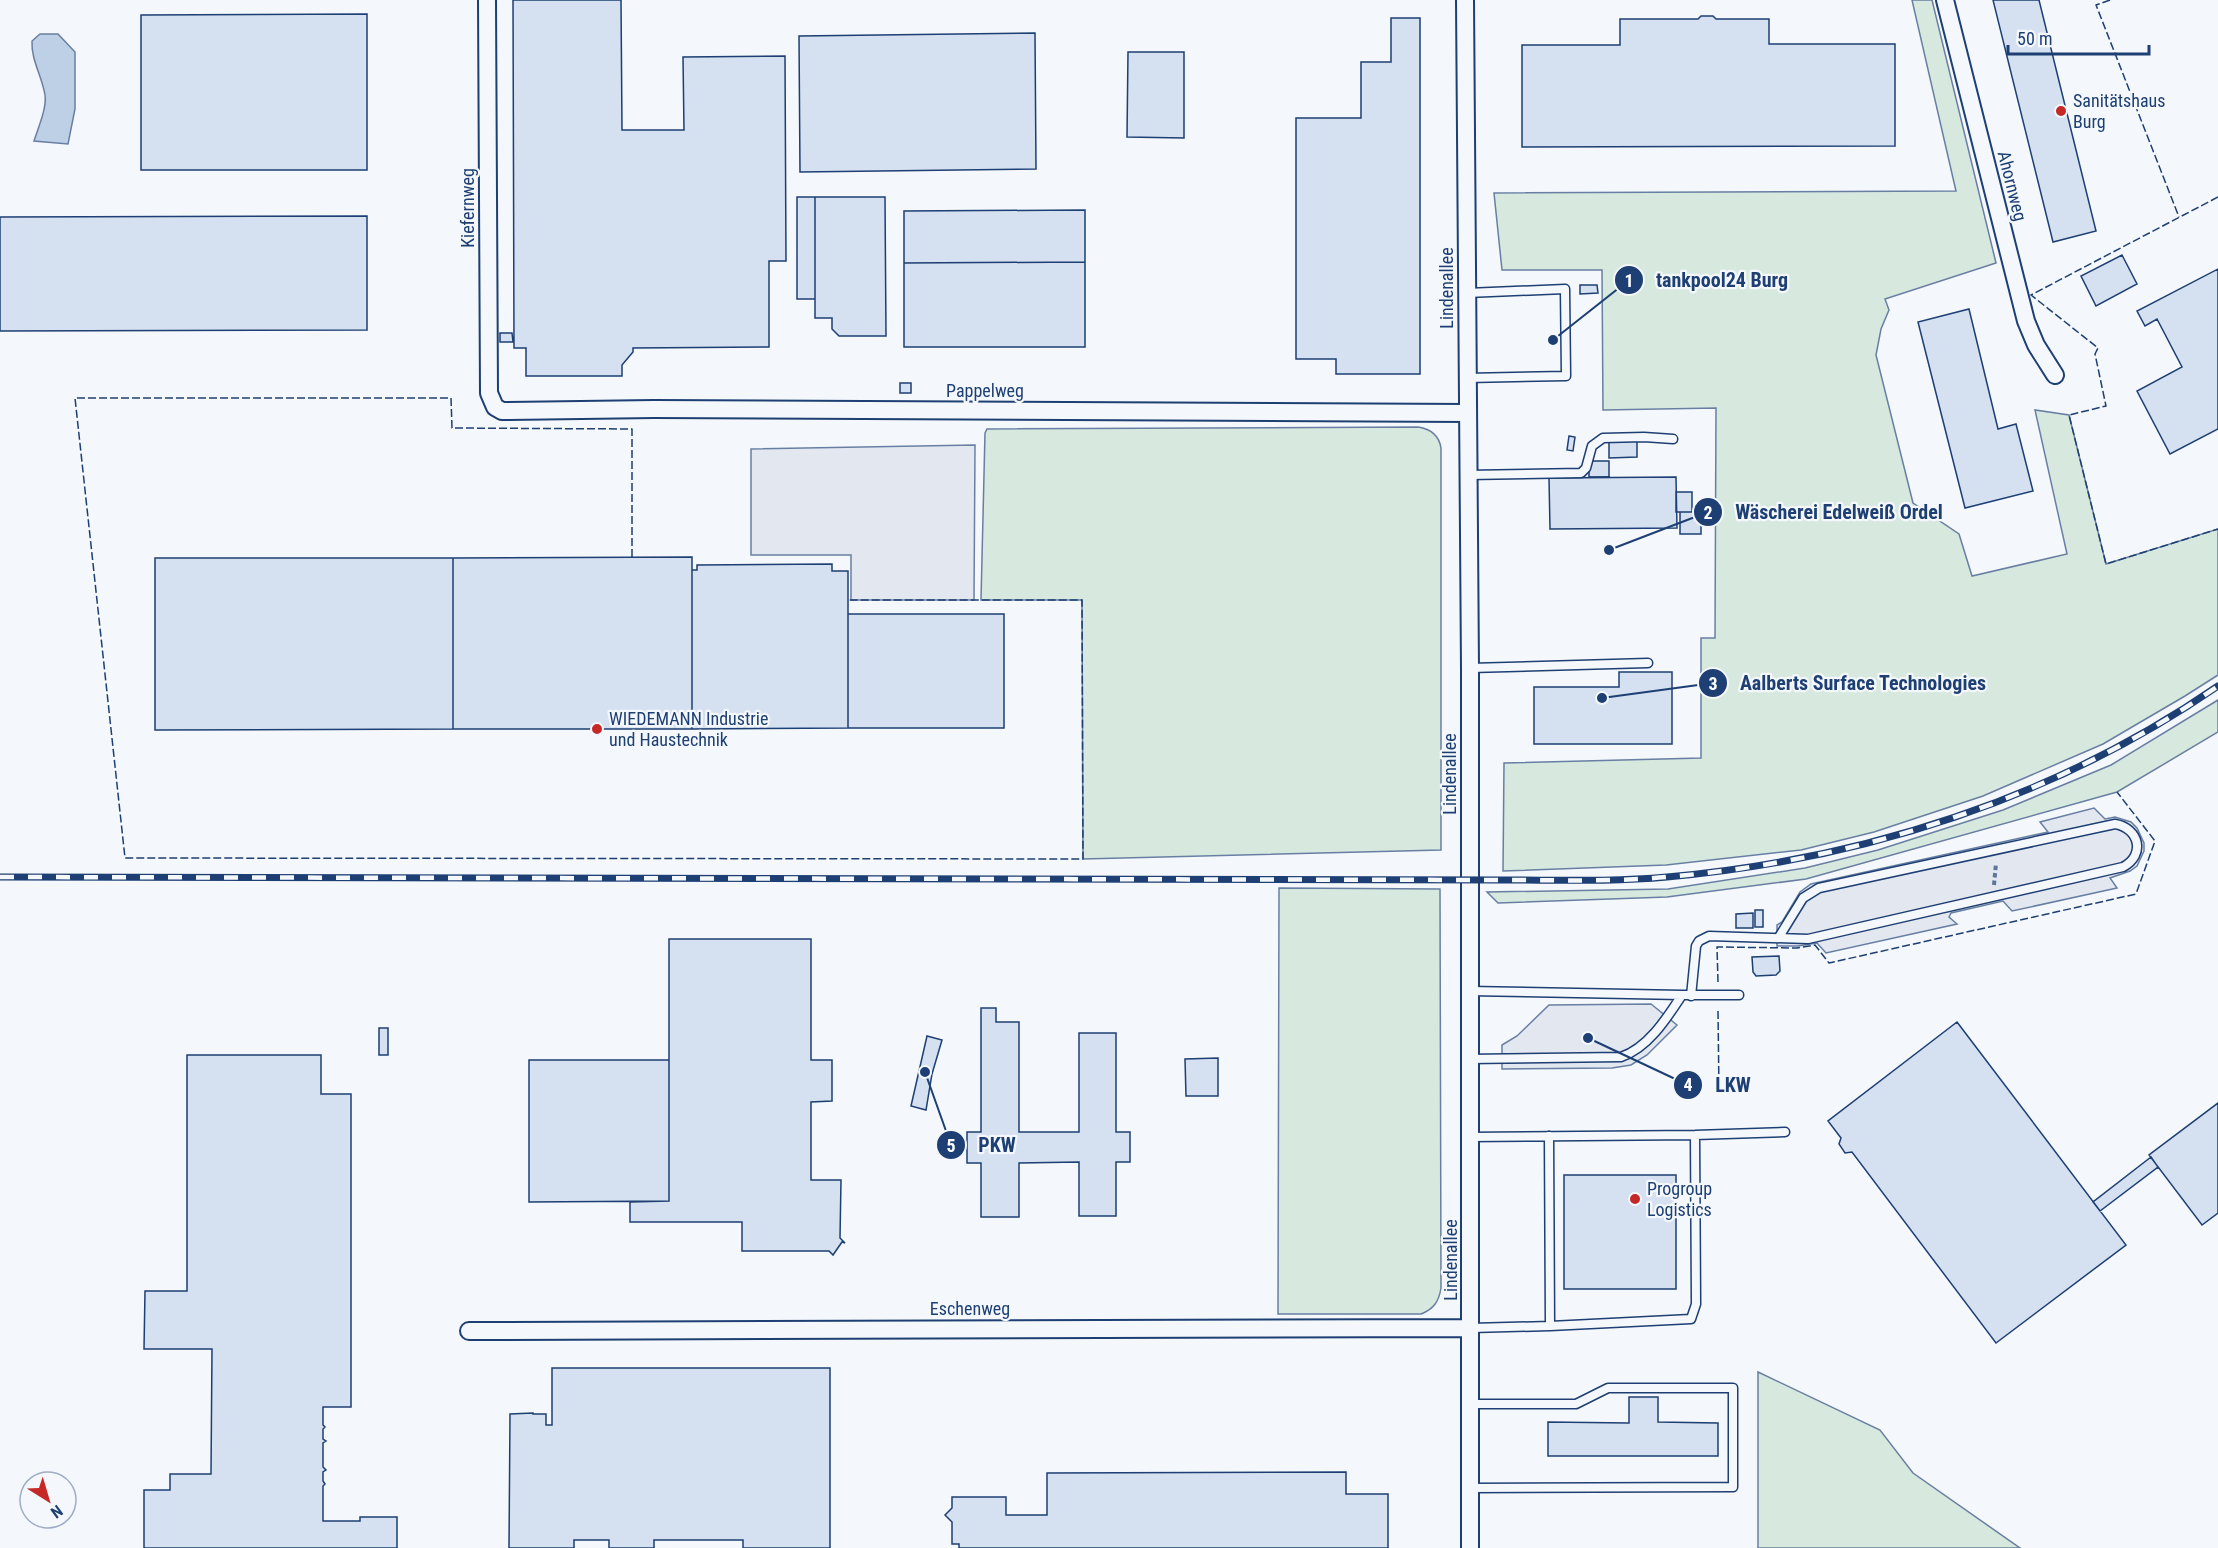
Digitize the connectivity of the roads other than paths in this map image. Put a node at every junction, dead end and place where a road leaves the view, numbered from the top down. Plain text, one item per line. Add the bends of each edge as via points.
1 (487, 0) edge
2 (1465, 0) edge
3 (1945, 0) edge
4 (1467, 293) junction
5 (2055, 375) dead end
6 (1467, 378) junction
7 (502, 411) joint
8 (1467, 413) junction
9 (1673, 439) dead end
10 (1468, 475) junction
11 (1648, 663) dead end
12 (1470, 668) junction
13 (1779, 937) junction
14 (1469, 991) junction
15 (1739, 995) dead end
16 (1687, 996) junction
17 (1469, 1059) junction
18 (1785, 1132) dead end
19 (1695, 1135) junction
20 (1549, 1136) junction
21 (1469, 1137) junction
22 (1550, 1326) junction
23 (1471, 1328) junction
24 (469, 1331) dead end
25 (1470, 1404) junction
26 (1470, 1488) junction
27 (1470, 1548) edge

1 - 7 street, Kiefernweg via 489,393 495,407
2 - 4 street, Lindenallee
3 - 5 street, Ahornweg via 2026,321
4 - 6 street, Lindenallee
4 - 6 lane via 1565,289 1566,376
6 - 8 street, Lindenallee
7 - 8 street, Pappelweg
8 - 10 street, Lindenallee
9 - 10 lane via 1603,438 1592,446 1581,473
10 - 12 street, Lindenallee
11 - 12 lane
12 - 14 street, Lindenallee
13 - 13 lane via 1808,939 2123,867 2134,859 2138,847 2129,828 2115,824 1813,890 1803,898
13 - 16 lane via 1714,936 1699,941
14 - 16 lane
14 - 17 street, Lindenallee
15 - 16 lane
16 - 17 lane via 1639,1047 1621,1057
17 - 21 street, Lindenallee
18 - 19 lane
19 - 20 lane
19 - 22 lane via 1696,1304 1691,1319
20 - 21 lane
20 - 22 lane
21 - 23 street, Lindenallee
22 - 23 lane
23 - 24 street, Eschenweg
23 - 25 street, Lindenallee
25 - 26 street, Lindenallee
25 - 26 lane via 1576,1404 1608,1388 1733,1388 1733,1487
26 - 27 street, Lindenallee

